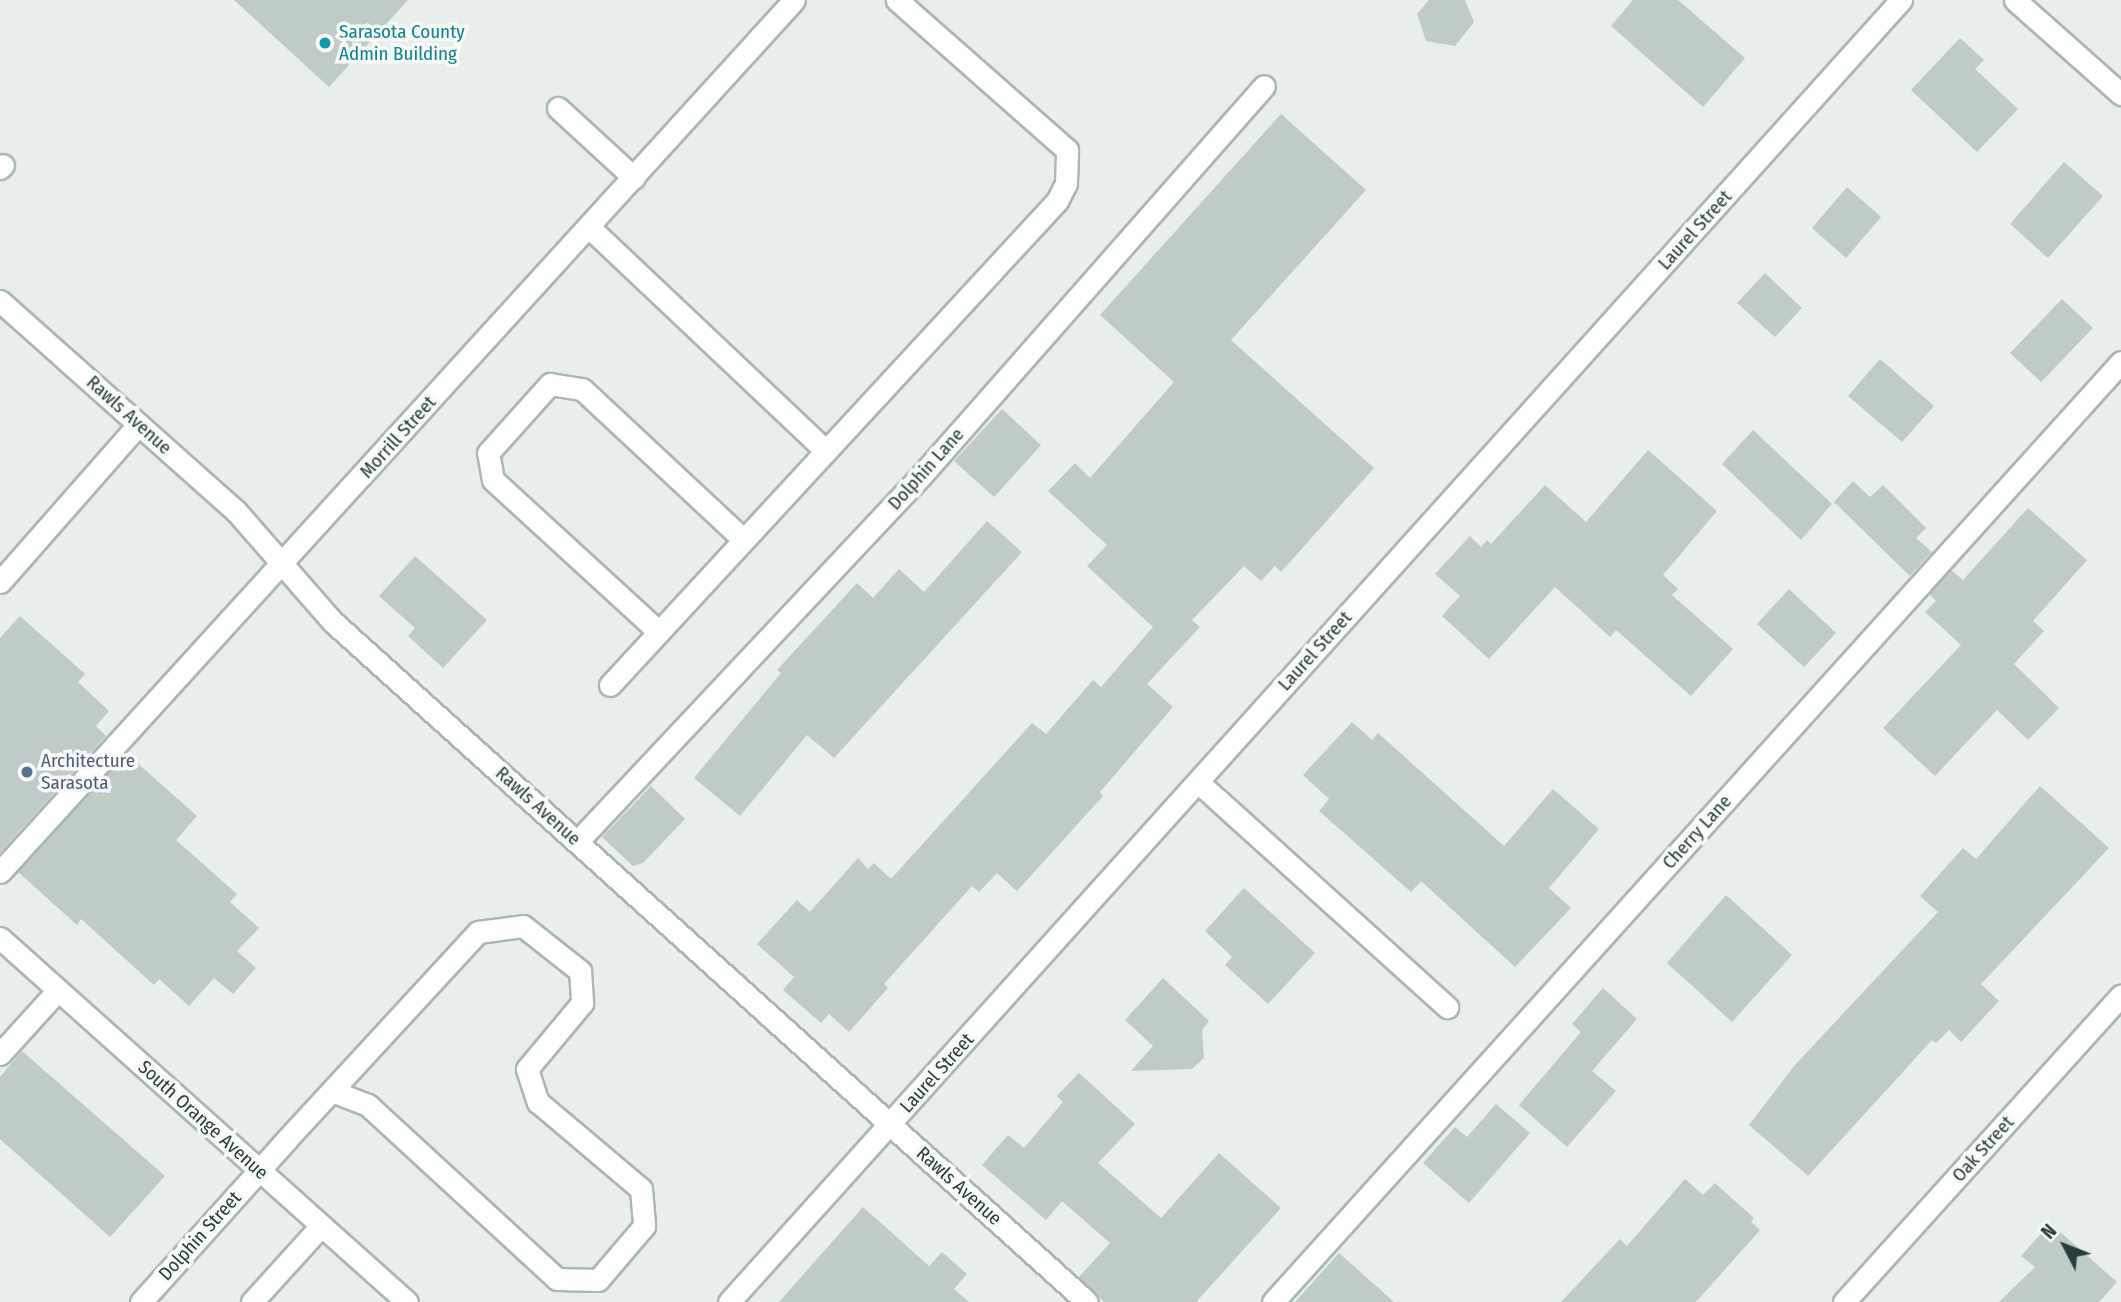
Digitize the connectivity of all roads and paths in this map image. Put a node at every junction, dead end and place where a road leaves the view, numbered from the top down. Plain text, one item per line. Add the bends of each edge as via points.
1 (794, 0) edge
2 (897, 0) edge
3 (1901, 0) edge
4 (2015, 0) edge
5 (1264, 86) dead end
6 (2121, 94) edge
7 (558, 108) dead end
8 (635, 178) junction
9 (589, 227) junction
10 (0, 300) edge
11 (2121, 362) edge
12 (139, 424) junction
13 (826, 451) junction
14 (744, 540) junction
15 (283, 563) junction
16 (0, 582) edge
17 (659, 632) junction
18 (610, 685) dead end
19 (1198, 782) junction
20 (577, 842) junction
21 (0, 872) edge
22 (0, 937) edge
23 (58, 990) junction
24 (2121, 995) edge
25 (1447, 1007) dead end
26 (0, 1054) edge
27 (332, 1091) junction
28 (891, 1124) junction
29 (259, 1170) junction
30 (321, 1226) junction
31 (141, 1302) edge
32 (252, 1302) edge
33 (407, 1302) edge
34 (729, 1302) edge
35 (1087, 1302) edge
36 (1273, 1302) edge
37 (1844, 1302) edge

1 - 8 street, Morrill Street
2 - 13 street via 1067,150 1070,165 1057,201
3 - 19 street, Laurel Street
4 - 6 street
5 - 20 street, Dolphin Lane via 919,478
7 - 8 street
8 - 9 street, Morrill Street
9 - 13 street
9 - 15 street, Morrill Street
10 - 12 street, Rawls Avenue
11 - 36 street, Cherry Lane
12 - 15 street, Rawls Avenue via 236,511
12 - 16 street
13 - 14 street
14 - 17 street
14 - 17 street via 582,389 550,384 488,453 493,480
15 - 20 street, Rawls Avenue via 332,622
15 - 21 street, Morrill Street
17 - 18 street
19 - 25 street
19 - 28 street, Laurel Street
20 - 28 street, Rawls Avenue
22 - 23 street, South Orange Avenue
23 - 26 street
23 - 29 street, South Orange Avenue
24 - 37 street, Oak Street
27 - 27 street, Dolphin Street via 478,932 523,926 580,971 582,1003 527,1069 537,1102 641,1189 644,1226 598,1280 557,1279 368,1105
27 - 29 street, Dolphin Street
28 - 34 street, Laurel Street
28 - 35 street, Rawls Avenue
29 - 30 street, South Orange Avenue
29 - 31 street, Dolphin Street
30 - 32 street
30 - 33 street, South Orange Avenue

